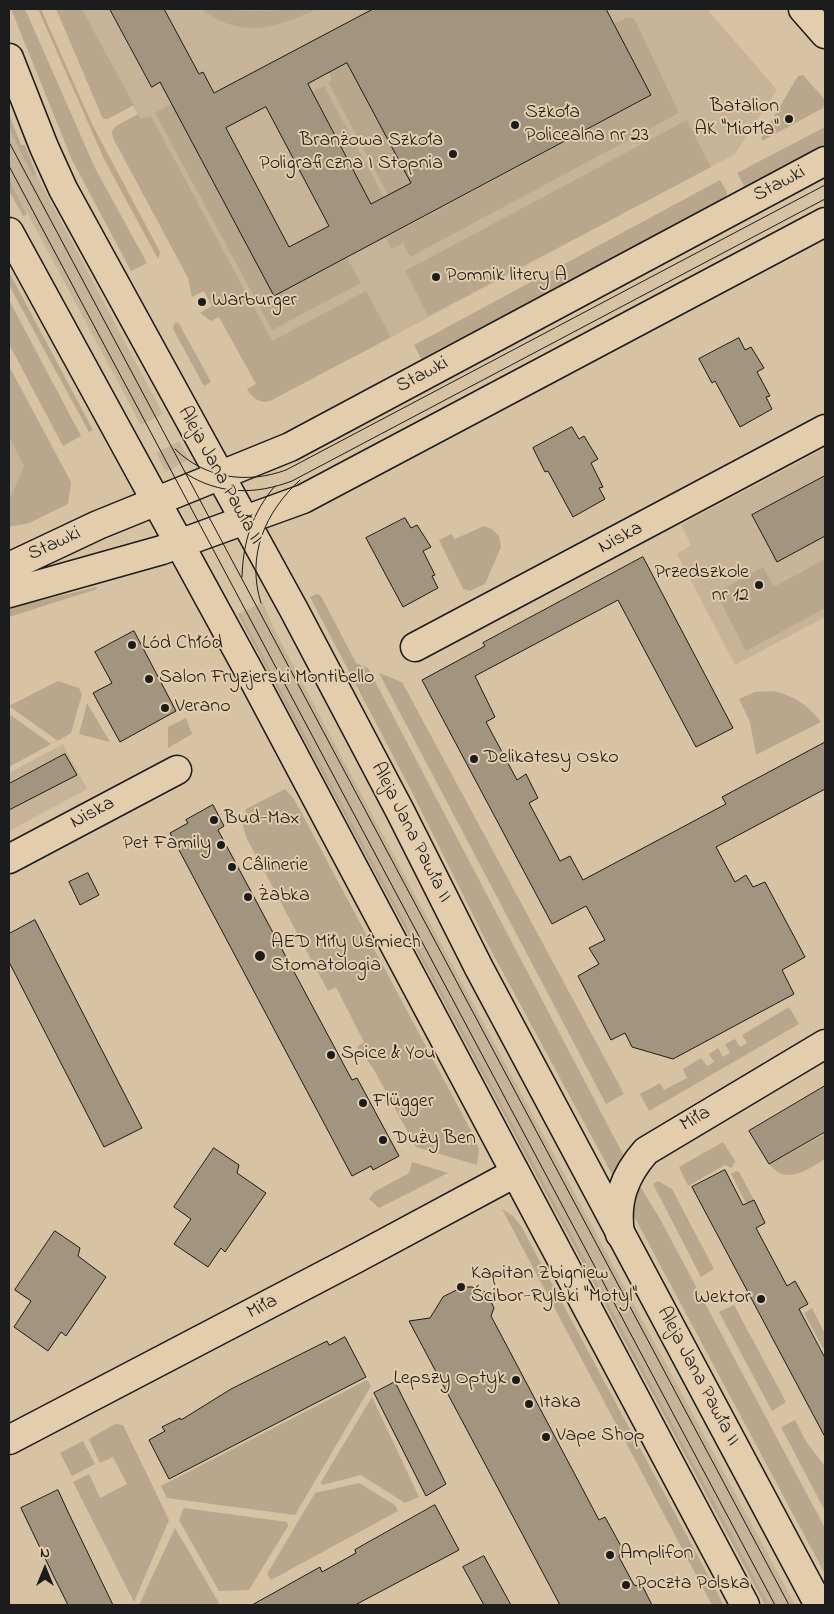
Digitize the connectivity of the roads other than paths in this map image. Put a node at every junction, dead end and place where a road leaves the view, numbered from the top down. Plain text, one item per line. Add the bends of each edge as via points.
1 (804, 9) edge
2 (825, 34) edge
3 (9, 58) edge
4 (825, 161) edge
5 (825, 222) edge
6 (9, 232) edge
7 (825, 429) edge
8 (219, 476) junction
9 (155, 502) junction
10 (244, 520) junction
11 (179, 544) junction
12 (9, 567) edge
13 (9, 593) edge
14 (415, 647) dead end
15 (177, 770) dead end
16 (9, 859) edge
17 (825, 1044) edge
18 (515, 1172) junction
19 (620, 1234) junction
20 (9, 1440) edge
21 (745, 1605) edge
22 (819, 1605) edge

1 - 2 street
3 - 8 street, Aleja Jana Pawła II via 63,189
4 - 8 street, Stawki via 290,447
5 - 10 street, Stawki via 303,499
6 - 9 street
7 - 14 street, Niska
8 - 9 street, Stawki
8 - 10 street, Aleja Jana Pawła II
9 - 11 street
9 - 12 street, Stawki
10 - 11 street, Stawki
10 - 19 street, Aleja Jana Pawła II
11 - 13 street, Stawki
11 - 18 street
15 - 16 street, Niska
17 - 19 street, Miła via 646,1151 622,1187 618,1209
18 - 20 street, Miła via 355,1260
18 - 21 street
19 - 22 street, Aleja Jana Pawła II

